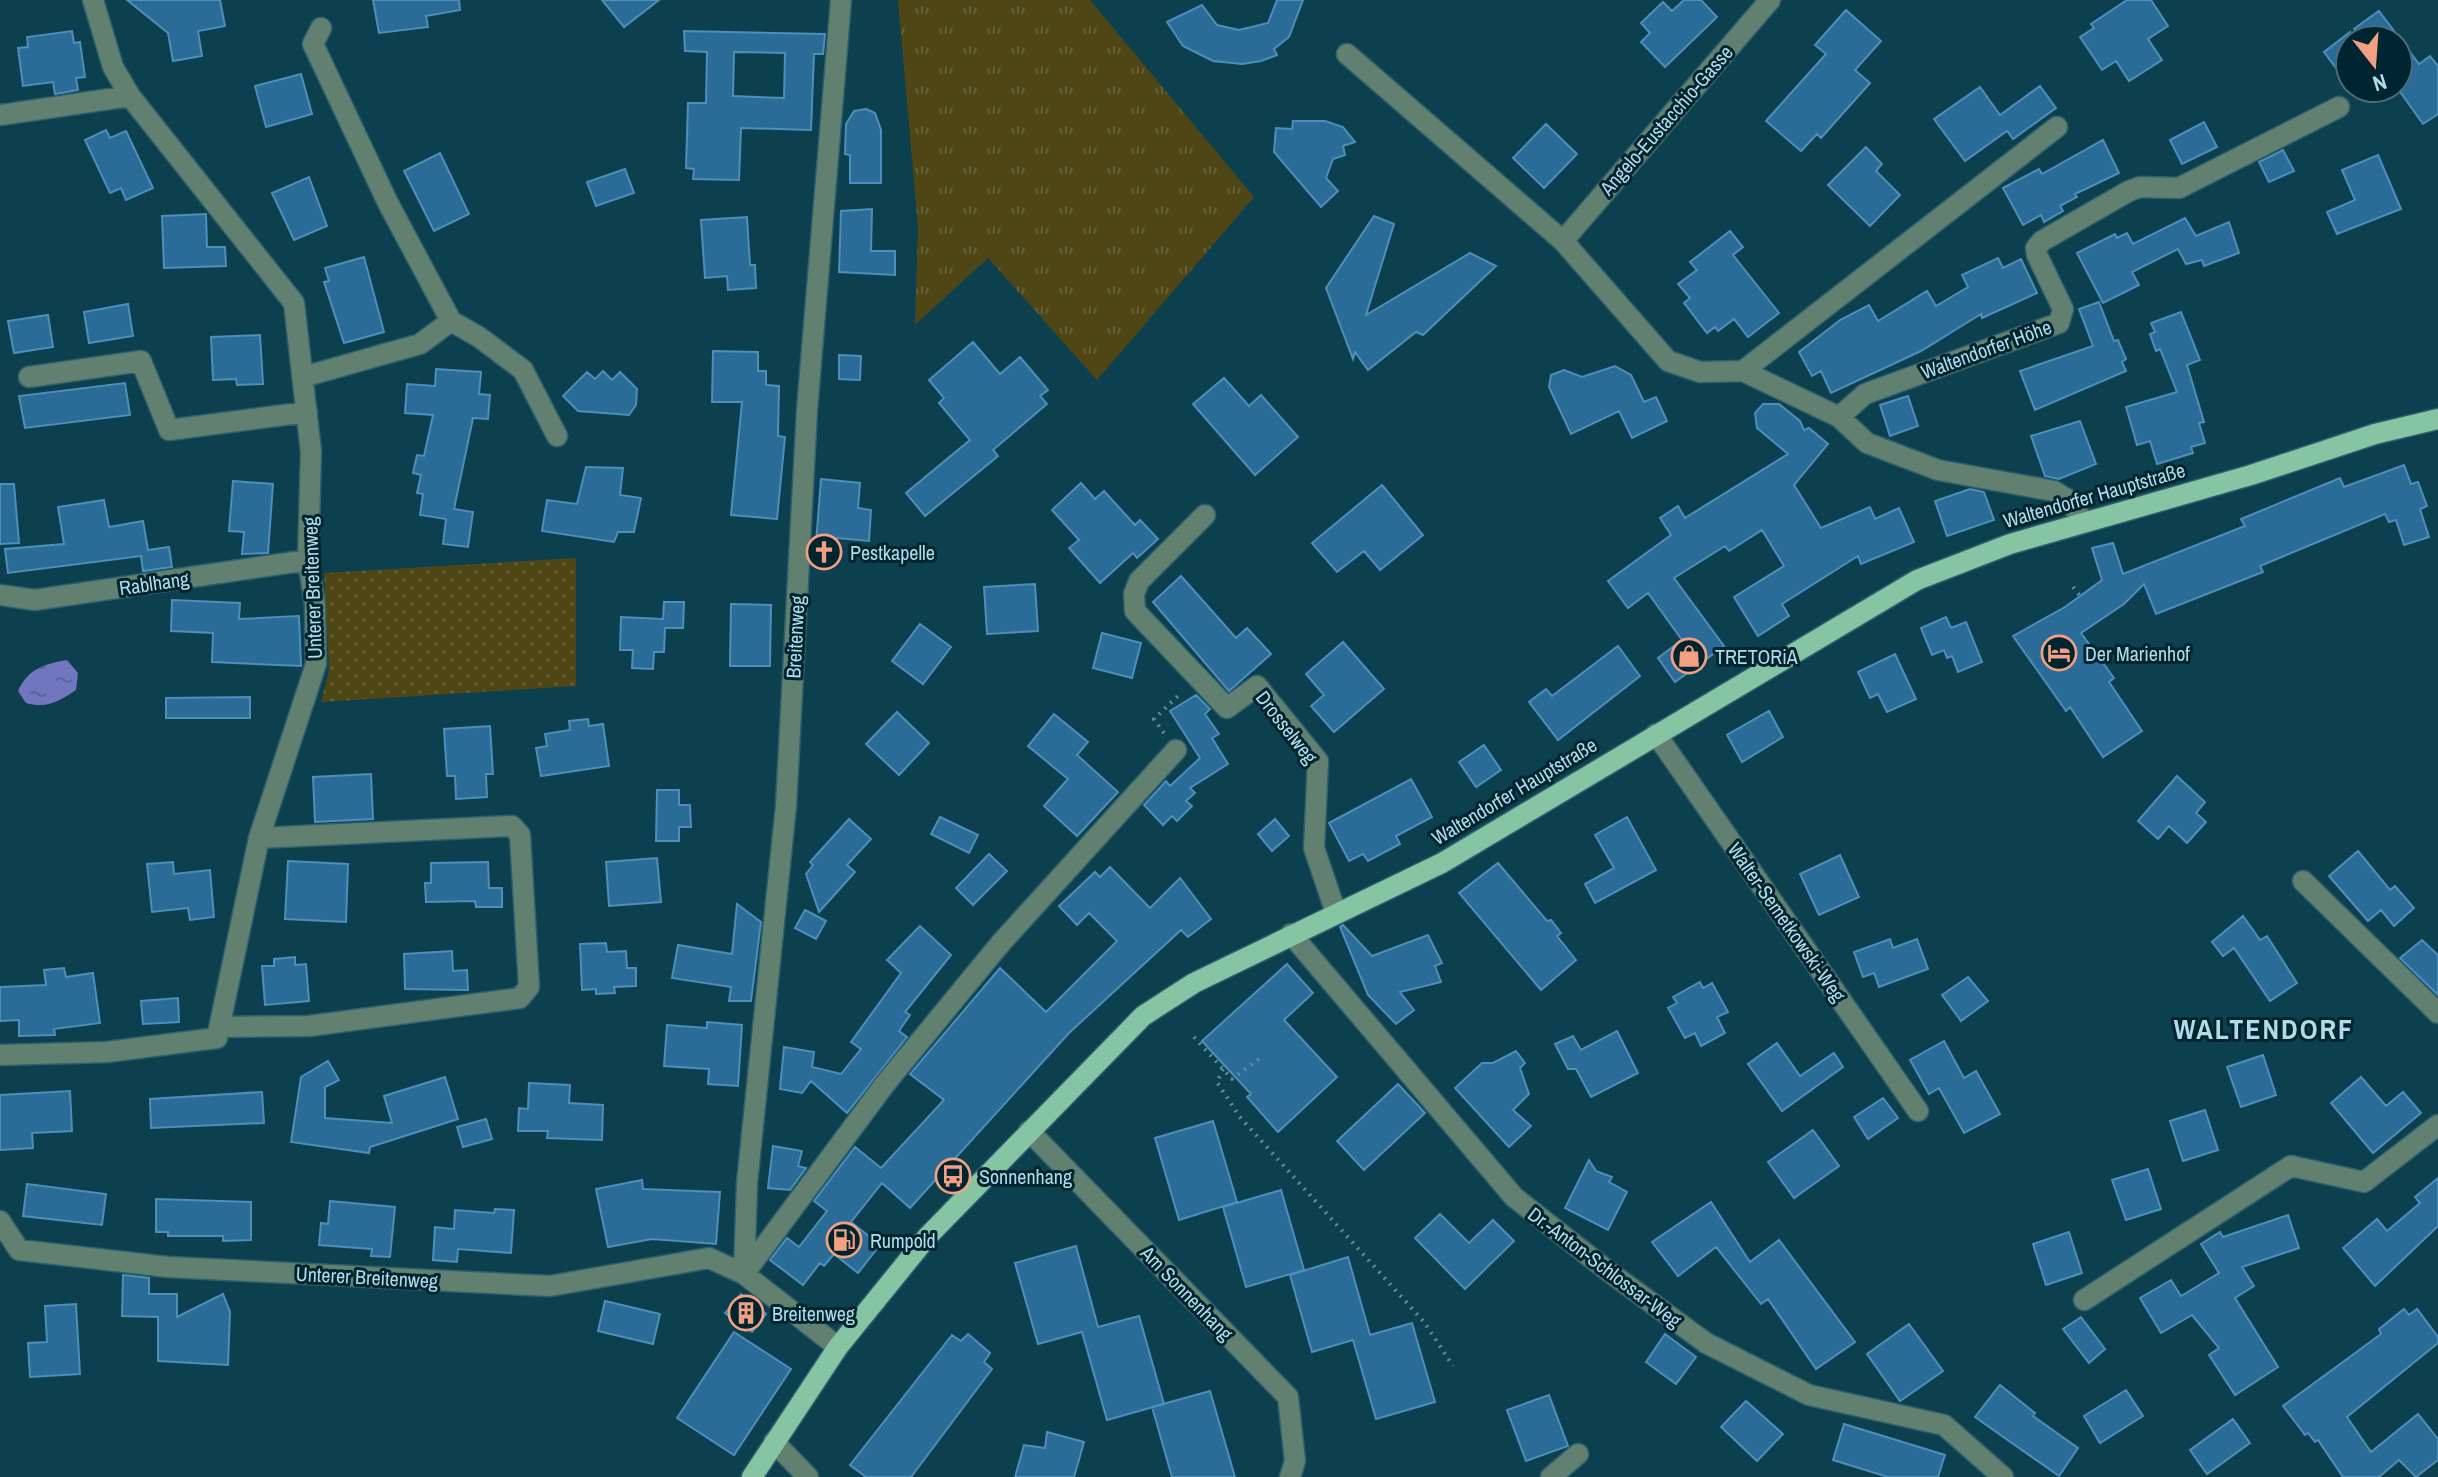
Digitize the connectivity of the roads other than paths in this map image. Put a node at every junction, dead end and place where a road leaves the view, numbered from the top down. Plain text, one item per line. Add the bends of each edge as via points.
1 (93, 0) edge
2 (841, 0) edge
3 (1770, 0) edge
4 (321, 28) dead end
5 (1347, 54) dead end
6 (130, 96) junction
7 (2339, 107) dead end
8 (0, 115) edge
9 (2057, 127) dead end
10 (1563, 241) junction
11 (451, 321) junction
12 (1743, 371) junction
13 (29, 377) dead end
14 (303, 377) junction
15 (307, 412) junction
16 (1839, 417) junction
17 (2438, 419) edge
18 (557, 436) dead end
19 (1205, 515) dead end
20 (2083, 521) junction
21 (308, 560) junction
22 (0, 595) edge
23 (1656, 734) junction
24 (1176, 750) road end
25 (259, 838) junction
26 (2303, 881) dead end
27 (1336, 913) junction
28 (1291, 934) junction
29 (2438, 1013) edge
30 (220, 1027) junction
31 (0, 1055) edge
32 (1918, 1111) dead end
33 (2438, 1125) edge
34 (1029, 1131) junction
35 (0, 1221) edge
36 (744, 1274) junction
37 (2084, 1300) dead end
38 (838, 1347) junction
39 (774, 1442) junction
40 (1578, 1454) dead end
41 (752, 1477) edge
42 (808, 1477) edge
43 (1290, 1477) edge
44 (1551, 1477) edge
45 (2003, 1477) edge

1 - 6 street, Unterer Breitenweg via 113,67
2 - 36 street, Breitenweg via 807,410 786,806 747,1183
3 - 10 street, Angelo-Eustacchio-Gasse
4 - 11 street via 313,44
5 - 10 street
6 - 8 street
6 - 14 street, Unterer Breitenweg via 294,303
7 - 16 street, Waltendorfer Höhe via 2179,188 2129,191 2042,241 2037,255 2063,309 2059,323 1865,394
9 - 12 street
10 - 12 street via 1668,361 1700,372
11 - 14 street via 420,344
11 - 18 street via 523,370
12 - 16 street
13 - 15 street via 141,361 169,430
14 - 15 street, Unterer Breitenweg
15 - 21 street, Unterer Breitenweg
16 - 20 street via 1867,443 1938,470 2054,491 2069,500
17 - 20 main road, Waltendorfer Hauptstraße
19 - 27 street, Drosselweg via 1139,581 1135,611 1227,708 1257,686 1318,761 1314,848
20 - 23 main road, Waltendorfer Hauptstraße via 1917,580
21 - 22 street, Rablhang via 35,600
21 - 25 street, Unterer Breitenweg via 316,664
23 - 27 main road, Waltendorfer Hauptstraße via 1442,863
23 - 32 street, Walter-Semetkowski-Weg
24 - 36 street via 1000,944 885,1084
25 - 30 street, Unterer Breitenweg
25 - 30 street via 512,826 520,835 529,987 520,998 309,1026
26 - 29 street
27 - 28 main road, Waltendorfer Hauptstraße
28 - 34 main road, Waltendorfer Hauptstraße via 1194,983 1143,1016
28 - 45 street, Dr.-Anton-Schlossar-Weg via 1514,1197 1608,1271 1706,1343 1809,1395 1944,1425
30 - 31 street via 217,1038 107,1052
33 - 37 street via 2364,1182 2291,1166
34 - 38 main road, Waltendorfer Hauptstraße via 928,1236
34 - 43 street, Am Sonnenhang via 1288,1397 1295,1461
35 - 36 street, Unterer Breitenweg via 19,1250 168,1267 550,1286 709,1258
36 - 38 street
38 - 39 main road, Waltendorfer Hauptstraße
39 - 41 main road, Waltendorfer Hauptstraße
39 - 42 street
40 - 44 street

